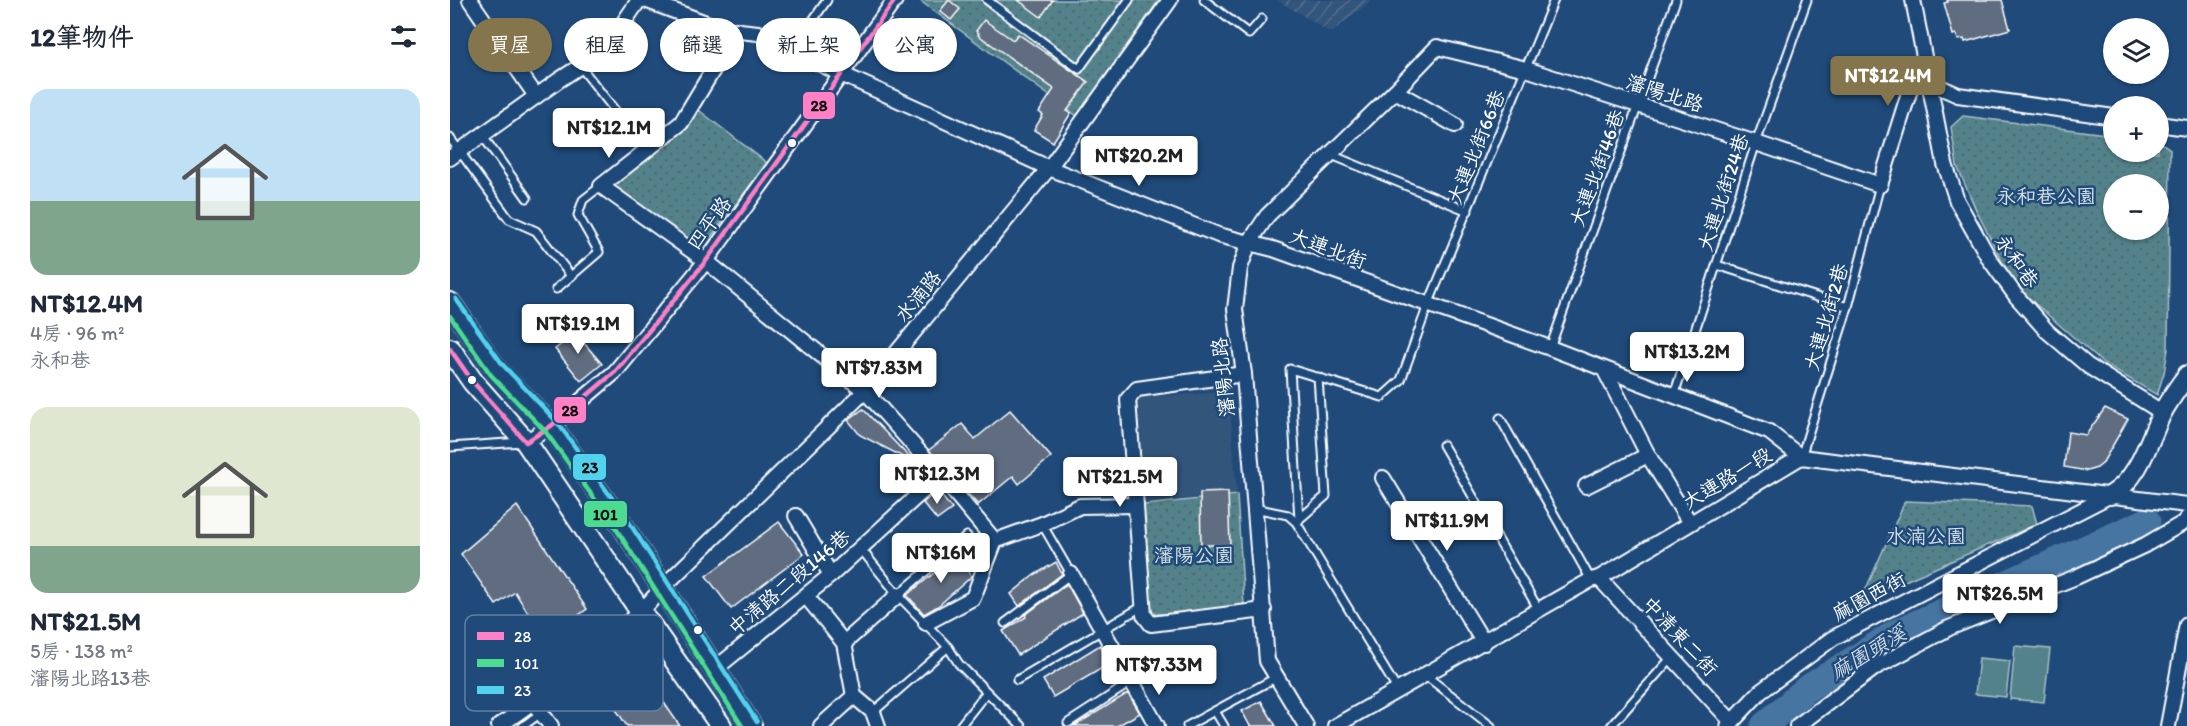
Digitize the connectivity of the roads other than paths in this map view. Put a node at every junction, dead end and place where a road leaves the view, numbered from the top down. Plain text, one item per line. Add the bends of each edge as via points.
1 (470, 0) edge
2 (639, 0) edge
3 (645, 0) edge
4 (827, 0) edge
5 (895, 0) edge
6 (987, 0) edge
7 (1129, 0) edge
8 (1170, 0) edge
9 (1204, 0) edge
10 (1554, 0) edge
11 (1676, 0) edge
12 (1807, 0) edge
13 (1913, 0) edge
14 (677, 6) edge
15 (627, 18) edge
16 (700, 18) edge
17 (814, 18) edge
18 (1262, 19) dead end
19 (1526, 69) junction
20 (571, 72) edge
21 (585, 72) edge
22 (712, 72) edge
23 (837, 72) edge
24 (841, 74) junction
25 (1928, 82) junction
26 (1395, 91) junction
27 (536, 96) junction
28 (1638, 105) junction
29 (2103, 115) edge
30 (1455, 125) dead end
31 (2169, 126) edge
32 (2187, 128) edge
33 (482, 135) junction
34 (450, 138) edge
35 (1756, 142) junction
36 (646, 150) junction
37 (455, 154) edge
38 (1329, 154) junction
39 (1049, 168) junction
40 (1880, 185) junction
41 (600, 186) junction
42 (527, 198) dead end
43 (1468, 211) junction
44 (1249, 243) junction
45 (706, 261) junction
46 (1717, 265) junction
47 (571, 276) junction
48 (556, 290) dead end
49 (450, 303) edge
50 (1428, 305) junction
51 (1848, 307) junction
52 (1550, 348) junction
53 (450, 349) edge
54 (1605, 371) junction
55 (1244, 374) junction
56 (2187, 375) edge
57 (1318, 377) junction
58 (865, 391) junction
59 (1674, 395) junction
60 (2163, 413) junction
61 (1500, 418) dead end
62 (551, 426) junction
63 (526, 442) junction
64 (1443, 446) dead end
65 (450, 447) edge
66 (1648, 454) junction
67 (1801, 457) junction
68 (940, 475) junction
69 (1383, 478) dead end
70 (1586, 486) dead end
71 (2111, 495) junction
72 (1136, 505) junction
73 (2187, 505) edge
74 (1254, 508) junction
75 (796, 516) dead end
76 (2187, 519) edge
77 (1297, 521) junction
78 (1690, 523) junction
79 (1042, 524) junction
80 (967, 536) dead end
81 (995, 541) junction
82 (861, 549) junction
83 (1071, 574) junction
84 (831, 575) junction
85 (1595, 579) junction
86 (663, 587) junction
87 (898, 595) junction
88 (806, 596) junction
89 (1143, 606) junction
90 (1264, 610) junction
91 (1539, 610) junction
92 (641, 612) junction
93 (638, 615) edge
94 (643, 615) edge
95 (926, 623) junction
96 (1005, 623) dead end
97 (2187, 624) edge
98 (1104, 629) junction
99 (663, 643) edge
100 (844, 643) junction
101 (1484, 643) junction
102 (948, 647) junction
103 (1672, 657) junction
104 (715, 669) junction
105 (1425, 675) junction
106 (1277, 676) junction
107 (1017, 680) dead end
108 (1132, 681) junction
109 (1398, 691) junction
110 (986, 693) junction
111 (854, 696) junction
112 (2181, 696) edge
113 (531, 711) edge
114 (535, 711) edge
115 (539, 711) edge
116 (1215, 711) junction
117 (873, 712) junction
118 (1068, 723) dead end
119 (1730, 724) edge
120 (499, 726) edge
121 (523, 726) edge
122 (551, 726) edge
123 (721, 726) edge
124 (751, 726) edge
125 (821, 726) edge
126 (878, 726) edge
127 (960, 726) edge
128 (1021, 726) edge
129 (1157, 726) edge
130 (1187, 726) edge
131 (1224, 726) edge
132 (1306, 726) edge
133 (1335, 726) edge
134 (1491, 726) edge
135 (1611, 726) edge
136 (1797, 726) edge
137 (2168, 726) edge

1 - 27 street
2 - 15 street
3 - 14 street, 大連北街
4 - 17 lane
5 - 24 street, 四平路
6 - 7 lane via 1079,69
8 - 39 street, 水湳路
9 - 18 lane via 1250,34
10 - 19 lane, 大連北街66巷
11 - 28 lane, 大連北街46巷
12 - 35 lane, 大連北街24巷
13 - 25 street, 永和巷
14 - 16 street, 大連北街
19 - 26 street, 瀋陽北路 via 1437,47
19 - 28 street, 瀋陽北路
19 - 43 lane, 大連北街66巷
20 - 27 street
21 - 36 lane
22 - 36 street via 681,123
23 - 24 street, 大連北街
24 - 39 street, 大連北街
24 - 45 street, 四平路
25 - 29 street via 1958,95
25 - 40 street via 1913,80
25 - 60 street, 永和巷 via 1957,201 1996,269 2047,331 2088,366
26 - 30 street
26 - 38 street, 瀋陽北路
27 - 33 street
28 - 35 street, 瀋陽北路
28 - 52 lane, 大連北街46巷
31 - 32 street
33 - 37 street
33 - 42 lane
34 - 37 lane
35 - 40 street, 瀋陽北路
35 - 46 lane, 大連北街24巷
36 - 41 street
37 - 47 lane via 509,219 536,231
38 - 43 lane
38 - 44 street, 瀋陽北路 via 1267,216
39 - 44 street, 大連北街 via 1218,235
39 - 58 street, 水湳路
40 - 51 lane, 大連北街2巷
41 - 45 street
41 - 47 lane via 583,200 578,215 599,252
43 - 50 lane, 大連北街66巷
44 - 50 street, 大連北街
44 - 55 street, 瀋陽北路 via 1240,268 1235,309
45 - 58 street
45 - 62 street, 四平路 via 615,372
46 - 51 lane
46 - 59 lane, 大連北街24巷
47 - 48 lane
49 - 62 main road via 497,370
50 - 52 street, 大連北街
50 - 57 lane, 大連北街66巷 via 1401,380 1382,397
51 - 67 lane, 大連北街2巷
52 - 54 street, 大連北街
53 - 63 main road via 473,382
54 - 59 street, 大連北街
54 - 66 street
55 - 72 street via 1137,389 1128,399
55 - 74 street, 瀋陽北路
56 - 60 street
57 - 77 lane via 1326,496
57 - 77 lane via 1290,369
58 - 68 street
58 - 86 street, 水湳路
59 - 67 street, 大連北街 via 1769,432
60 - 71 street via 2138,464
61 - 85 lane, 中清東二街
62 - 63 street, 四平路
62 - 86 main road
63 - 65 lane
63 - 92 main road
64 - 91 lane
66 - 70 street
66 - 78 street
67 - 71 street, 大連路一段
67 - 78 street, 大連路一段
68 - 81 street
68 - 82 street, 中清路二段146巷
69 - 101 street
71 - 73 street, 大連路一段
71 - 119 street, 麻園西街 via 1833,638 1760,692
72 - 79 street via 1080,506
72 - 89 street
74 - 77 lane via 1288,515
74 - 90 street, 瀋陽北路
75 - 84 street
76 - 136 street via 2145,545 2076,577 1949,628 1876,667
77 - 109 lane
78 - 85 street, 大連路一段
79 - 81 street
79 - 83 lane
80 - 87 lane
81 - 95 street via 973,598
82 - 84 street, 中清路二段146巷
82 - 87 lane
83 - 96 lane
83 - 98 street
84 - 88 street, 中清路二段146巷
85 - 91 street, 大連路一段
85 - 103 street, 中清東二街
86 - 92 street, 水湳路
86 - 104 main road
87 - 95 lane
87 - 100 street
88 - 100 street
88 - 104 street, 中清路二段146巷
89 - 90 street via 1150,624
89 - 98 lane
90 - 106 street, 瀋陽北路 via 1267,661
91 - 101 street, 大連路一段
92 - 93 street, 水湳路
92 - 94 main road
95 - 102 lane
97 - 112 street
98 - 107 lane
98 - 108 street
99 - 123 main road
100 - 111 street
101 - 105 street, 大連路一段
102 - 110 lane
102 - 117 lane
103 - 119 street, 中清東二街
103 - 135 lane
104 - 124 main road
105 - 109 street, 大連路一段
105 - 134 lane
106 - 116 lane
106 - 132 street, 瀋陽北路
108 - 118 lane
108 - 129 street
109 - 133 street, 大連路一段
110 - 127 lane
110 - 128 lane
111 - 117 street
111 - 125 street
112 - 137 street
113 - 120 street, 水湳路
114 - 121 lane
115 - 122 street
116 - 130 lane
116 - 131 lane
117 - 126 street

